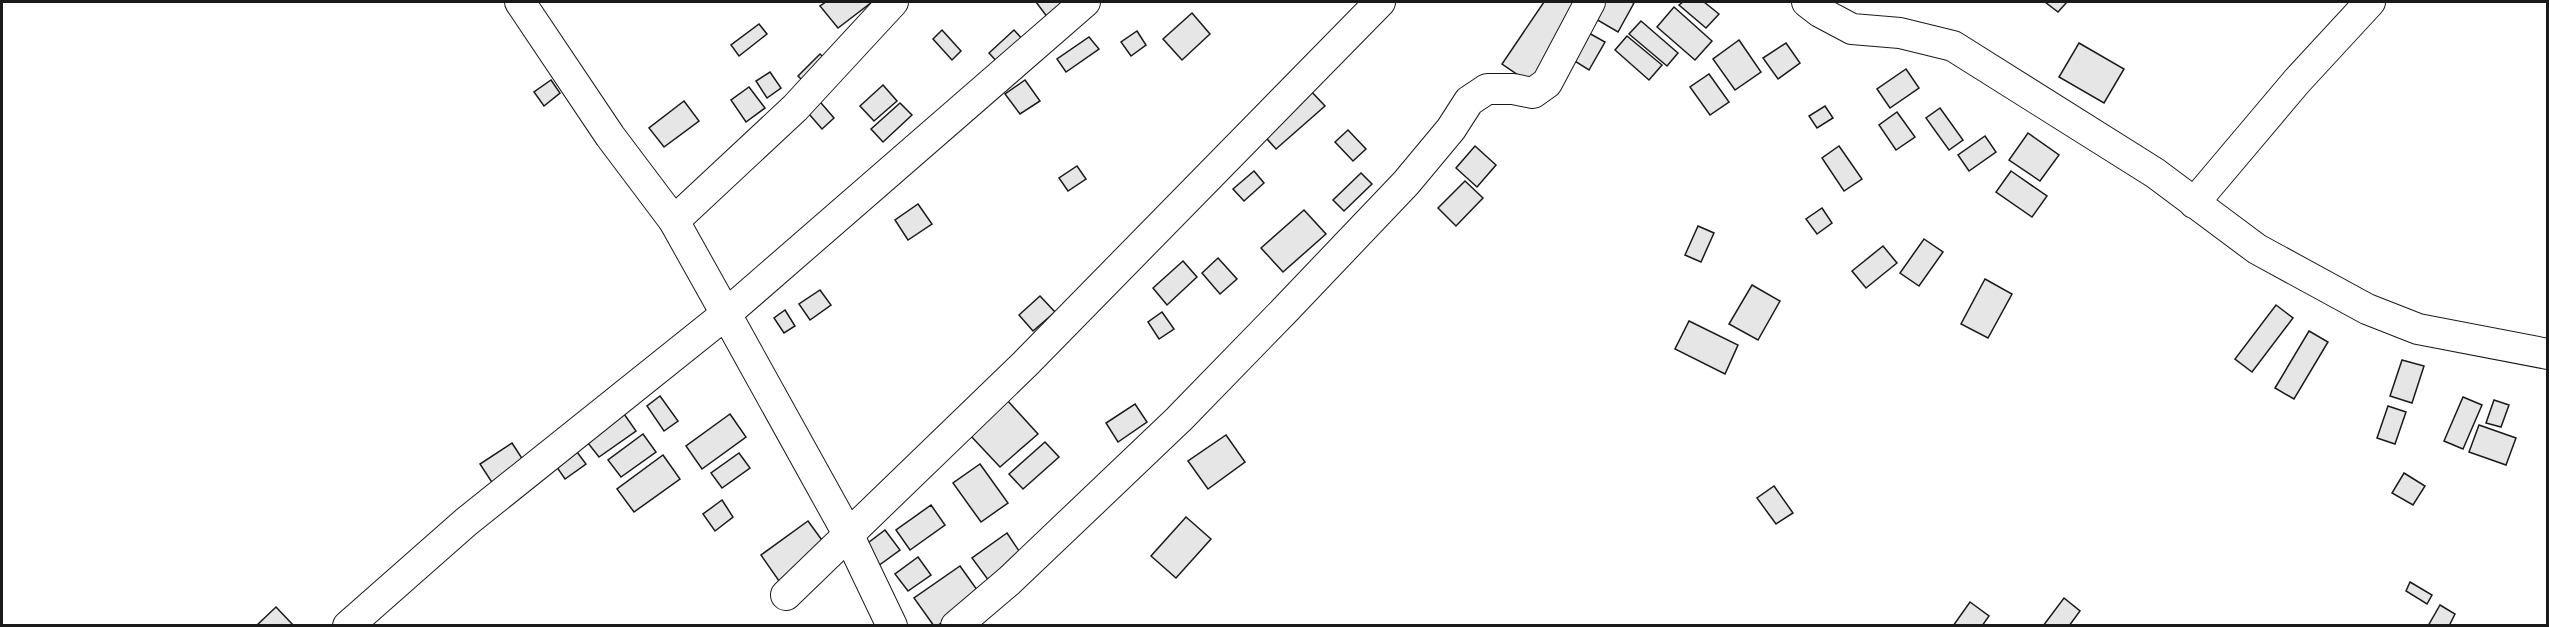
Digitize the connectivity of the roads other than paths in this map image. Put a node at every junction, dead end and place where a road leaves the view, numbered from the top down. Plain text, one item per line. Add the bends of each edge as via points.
1 (520, 2) edge
2 (893, 2) edge
3 (1085, 2) edge
4 (1380, 2) edge
5 (1590, 2) edge
6 (1807, 2) edge
7 (2370, 2) edge
8 (2194, 203) junction
9 (674, 221) junction
10 (726, 314) junction
11 (2547, 354) edge
12 (848, 534) junction
13 (786, 595) dead end
14 (348, 626) edge
15 (892, 626) edge
16 (956, 626) edge

1 - 9 street via 610,136
2 - 9 street via 795,108
3 - 10 street
4 - 12 street via 1024,364
5 - 16 street via 1547,83 1533,93 1513,88 1487,89 1469,101 1406,183 1269,327 1162,435 1009,581
6 - 8 street via 1852,29 1900,33 1953,46 2155,173
7 - 8 street
8 - 11 street via 2257,249 2367,309 2418,329
9 - 10 street
10 - 12 street
10 - 14 street via 466,522
12 - 13 street
12 - 15 street

